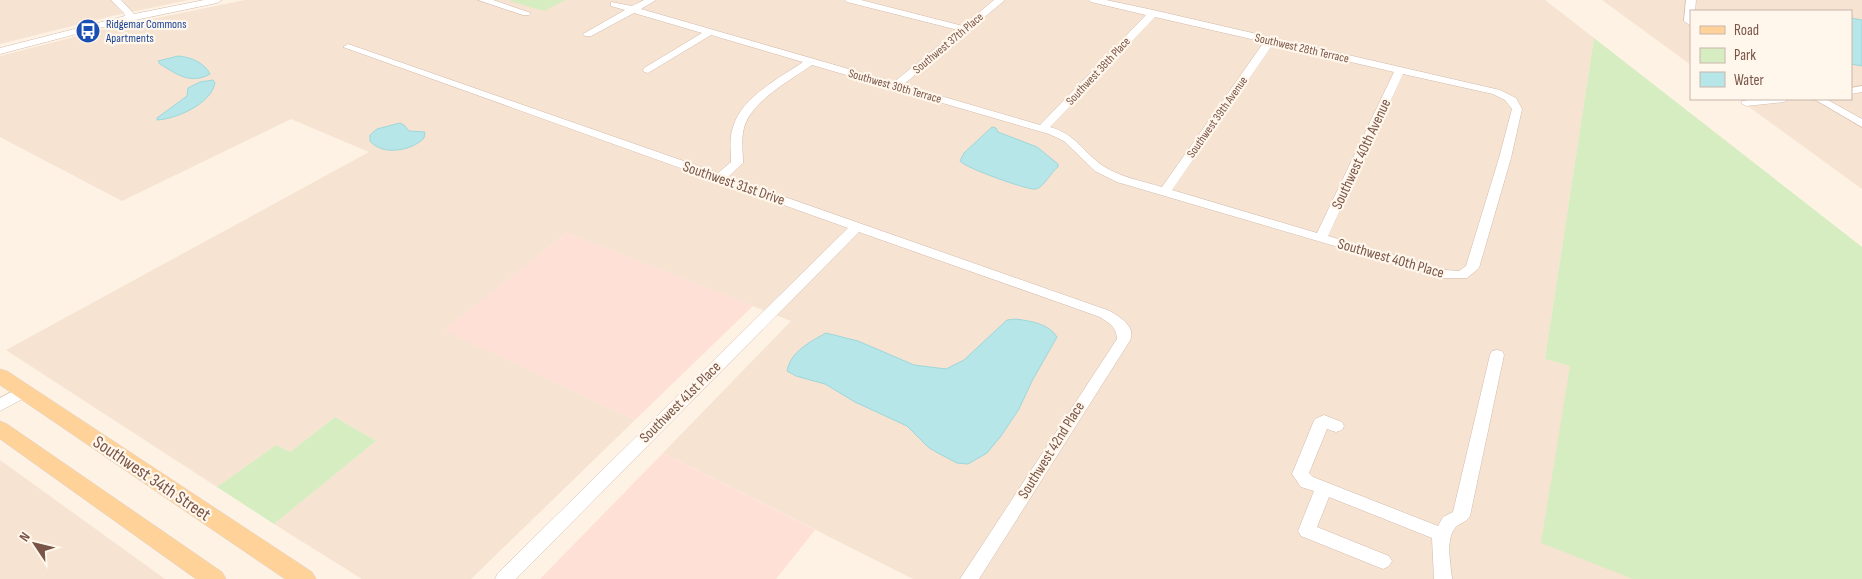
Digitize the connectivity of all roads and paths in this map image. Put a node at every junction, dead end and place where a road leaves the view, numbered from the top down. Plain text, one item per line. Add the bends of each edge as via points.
1 (116, 0) edge
2 (217, 0) edge
3 (651, 0) edge
4 (850, 0) edge
5 (1000, 0) edge
6 (1094, 0) edge
7 (491, 1) edge
8 (614, 4) dead end
9 (634, 10) junction
10 (526, 13) dead end
11 (1153, 13) junction
12 (130, 18) junction
13 (964, 29) junction
14 (710, 32) junction
15 (588, 34) dead end
16 (0, 38) edge
17 (1270, 41) junction
18 (348, 46) dead end
19 (4, 49) edge
20 (811, 62) junction
21 (648, 70) dead end
22 (1400, 70) junction
23 (896, 86) junction
24 (1509, 98) joint
25 (1774, 100) edge
26 (1821, 100) edge
27 (1746, 103) dead end
28 (1862, 124) edge
29 (1043, 128) junction
30 (720, 178) junction
31 (1164, 193) junction
32 (857, 226) junction
33 (1321, 238) junction
34 (1118, 322) joint
35 (1497, 355) dead end
36 (0, 376) edge
37 (23, 392) junction
38 (0, 405) edge
39 (1336, 426) dead end
40 (0, 429) edge
41 (1324, 488) junction
42 (1443, 535) junction
43 (1383, 561) dead end
44 (214, 579) edge
45 (304, 579) edge
46 (504, 579) edge
47 (969, 579) edge
48 (1443, 579) edge

1 - 12 street via 129,12
2 - 12 street
3 - 9 street
4 - 13 street
5 - 13 street, Southwest 37th Place
6 - 11 street, Southwest 28th Terrace
7 - 10 street
8 - 9 street, Southwest 30th Terrace
9 - 14 street, Southwest 30th Terrace
9 - 15 street
11 - 17 street, Southwest 28th Terrace
11 - 29 street, Southwest 38th Place
12 - 19 street
13 - 23 street, Southwest 37th Place
14 - 20 street, Southwest 30th Terrace
14 - 21 street
16 - 19 street
17 - 22 street, Southwest 28th Terrace
17 - 31 street, Southwest 39th Avenue
18 - 30 street, Southwest 31st Drive
20 - 23 street, Southwest 30th Terrace
20 - 30 street via 746,111 738,126 737,164
22 - 24 street, Southwest 28th Terrace via 1496,92
22 - 33 street, Southwest 40th Avenue
23 - 29 street, Southwest 30th Terrace
24 - 33 street, Southwest 40th Place via 1516,103 1517,109 1469,272 1456,276 1444,274
25 - 27 street
26 - 28 street
29 - 31 street, Southwest 30th Terrace via 1068,139 1099,168
30 - 32 street, Southwest 31st Drive
31 - 33 street, Southwest 40th Place
32 - 34 street, Southwest 31st Drive via 1105,314
32 - 46 street, Southwest 41st Place
34 - 47 street, Southwest 42nd Place via 1124,329 1124,340
35 - 42 street via 1462,516 1448,522
36 - 37 main road, Southwest 34th Street
37 - 38 street
37 - 45 main road, Southwest 34th Street
39 - 41 street via 1321,422 1300,474 1307,482
40 - 44 main road
41 - 42 street
41 - 43 street via 1307,531
42 - 48 street via 1440,540

